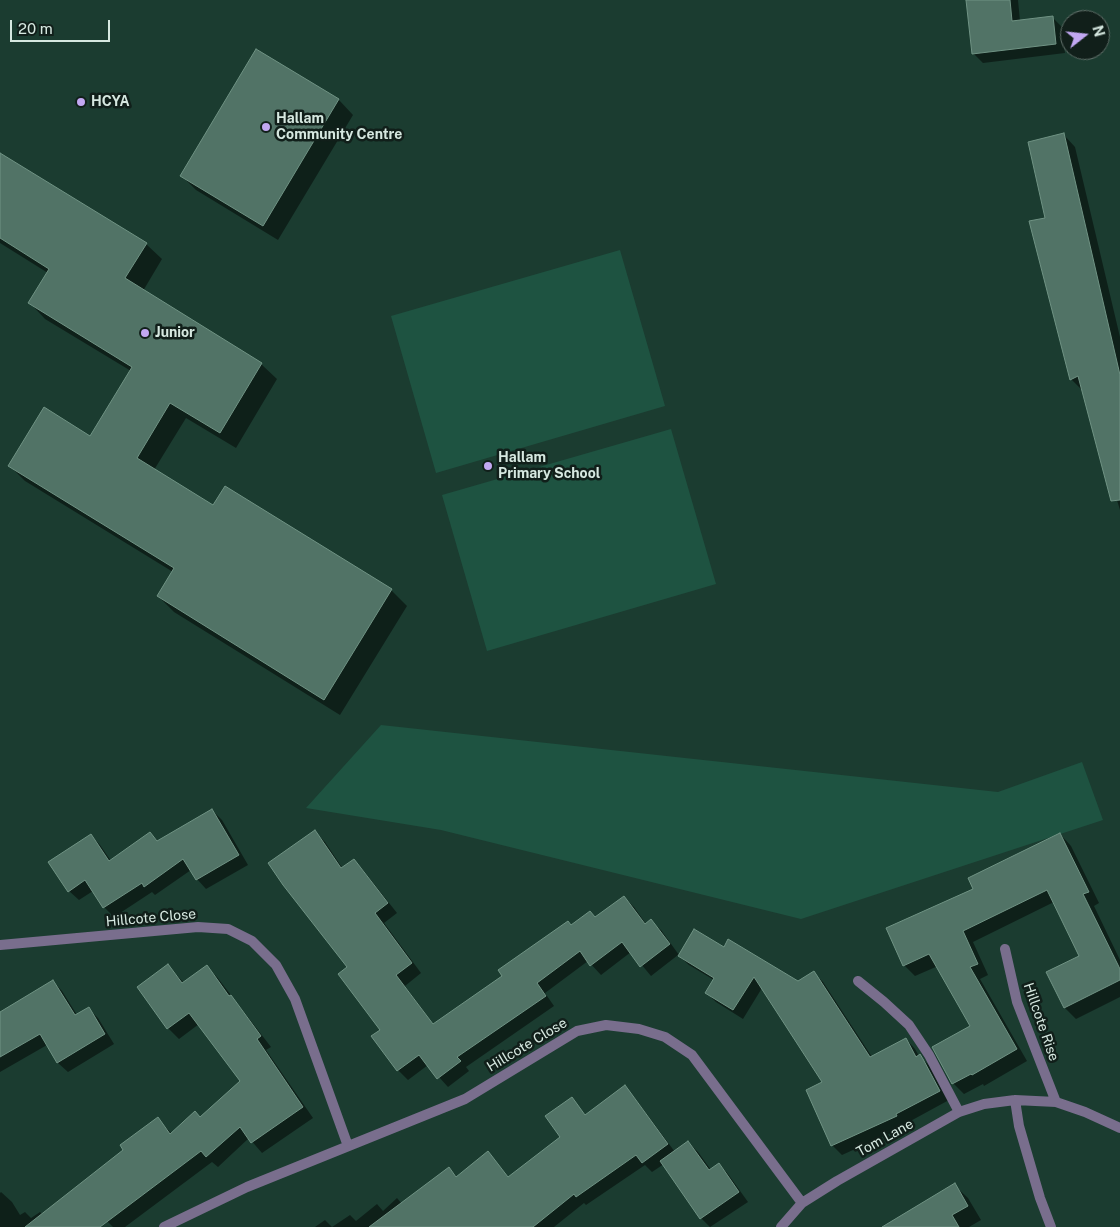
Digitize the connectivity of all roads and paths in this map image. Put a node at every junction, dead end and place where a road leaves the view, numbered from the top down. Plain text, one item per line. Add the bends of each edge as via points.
1 (0, 945) edge
2 (1006, 949) dead end
3 (858, 981) dead end
4 (1015, 1100) junction
5 (1056, 1102) junction
6 (958, 1112) junction
7 (1120, 1128) edge
8 (348, 1146) junction
9 (802, 1203) junction
10 (164, 1227) edge
11 (781, 1227) edge
12 (1051, 1227) edge

1 - 8 street, Hillcote Close via 198,927 228,929 252,941 276,965 294,999
2 - 5 street, Hillcote Rise via 1017,1002
3 - 6 street via 909,1026 929,1055
4 - 5 street, Tom Lane
4 - 6 street, Tom Lane
4 - 12 street via 1019,1126
5 - 7 street, Tom Lane
6 - 9 street, Tom Lane
8 - 9 street, Hillcote Close via 465,1100 577,1031 606,1025 640,1029 666,1037 692,1055
8 - 10 street, Hillcote Close via 247,1187
9 - 11 street, Tom Lane

